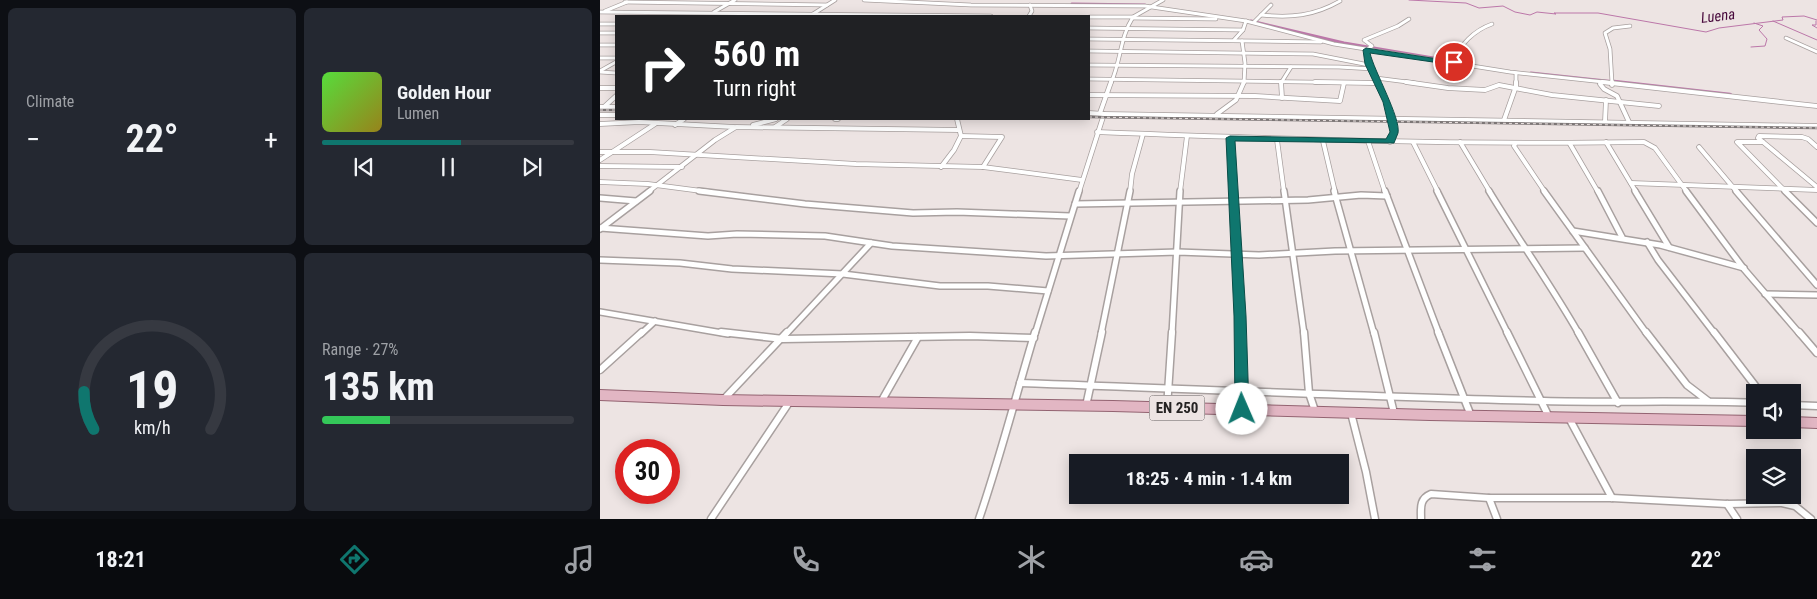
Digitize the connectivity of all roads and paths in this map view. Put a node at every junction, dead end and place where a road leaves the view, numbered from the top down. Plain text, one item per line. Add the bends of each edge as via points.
1 (631, 0) edge
2 (735, 0) edge
3 (835, 0) edge
4 (864, 0) edge
5 (974, 0) edge
6 (1058, 0) edge
7 (1163, 0) edge
8 (890, 1) edge
9 (1340, 1) dead end
10 (625, 2) junction
11 (730, 4) junction
12 (827, 5) junction
13 (967, 5) junction
14 (1030, 5) junction
15 (1057, 5) junction
16 (1271, 5) dead end
17 (1152, 7) junction
18 (601, 12) edge
19 (661, 13) junction
20 (690, 13) junction
21 (712, 13) junction
22 (655, 15) edge
23 (685, 15) edge
24 (707, 15) edge
25 (812, 15) edge
26 (1030, 15) edge
27 (1261, 15) junction
28 (1090, 17) edge
29 (1133, 18) junction
30 (1409, 19) dead end
31 (1245, 21) junction
32 (1254, 22) junction
33 (600, 24) edge
34 (615, 24) edge
35 (1492, 24) dead end
36 (1630, 26) dead end
37 (1090, 28) edge
38 (1126, 28) junction
39 (1243, 30) junction
40 (600, 33) edge
41 (615, 33) edge
42 (1296, 33) junction
43 (1786, 38) dead end
44 (1090, 39) edge
45 (1125, 39) junction
46 (1233, 41) junction
47 (1242, 41) junction
48 (1328, 43) junction
49 (600, 45) edge
50 (615, 45) edge
51 (1366, 50) junction
52 (1090, 51) edge
53 (1122, 52) junction
54 (1817, 52) edge
55 (1244, 53) junction
56 (600, 58) edge
57 (615, 60) edge
58 (615, 61) edge
59 (1454, 63) junction
60 (1090, 64) edge
61 (1369, 64) junction
62 (1117, 65) junction
63 (1246, 66) junction
64 (1290, 67) junction
65 (1373, 69) junction
66 (600, 72) edge
67 (615, 72) edge
68 (1516, 73) junction
69 (1090, 79) edge
70 (1113, 79) junction
71 (1246, 80) junction
72 (1376, 81) junction
73 (1281, 82) junction
74 (1344, 83) junction
75 (1600, 84) junction
76 (1612, 85) junction
77 (600, 88) edge
78 (615, 88) edge
79 (1515, 88) junction
80 (1090, 95) edge
81 (1107, 95) junction
82 (1238, 96) junction
83 (615, 97) edge
84 (1282, 98) junction
85 (1606, 100) junction
86 (1620, 101) junction
87 (1659, 106) dead end
88 (1817, 106) edge
89 (602, 107) edge
90 (615, 107) edge
91 (1090, 113) edge
92 (1102, 114) junction
93 (600, 115) edge
94 (1214, 115) junction
95 (615, 116) edge
96 (1390, 118) junction
97 (682, 120) edge
98 (772, 120) edge
99 (786, 120) edge
100 (957, 120) edge
101 (1504, 120) junction
102 (1605, 122) junction
103 (1629, 122) junction
104 (600, 124) edge
105 (655, 124) junction
106 (674, 125) junction
107 (1817, 126) edge
108 (736, 127) junction
109 (746, 127) junction
110 (775, 127) junction
111 (959, 130) junction
112 (1098, 132) junction
113 (1143, 134) junction
114 (961, 136) junction
115 (1187, 136) junction
116 (1230, 138) junction
117 (1277, 140) junction
118 (1324, 141) junction
119 (1368, 141) junction
120 (1390, 142) junction
121 (1413, 142) junction
122 (1460, 142) junction
123 (1606, 142) junction
124 (1763, 142) junction
125 (1515, 144) junction
126 (1570, 144) junction
127 (1699, 147) dead end
128 (1817, 147) edge
129 (600, 152) edge
130 (612, 152) junction
131 (697, 155) junction
132 (600, 160) edge
133 (600, 166) edge
134 (682, 167) junction
135 (941, 167) junction
136 (983, 167) junction
137 (1082, 180) junction
138 (600, 182) edge
139 (1631, 183) junction
140 (657, 185) junction
141 (1684, 185) junction
142 (1732, 186) junction
143 (1817, 188) edge
144 (1784, 189) junction
145 (1387, 196) junction
146 (1336, 197) junction
147 (600, 198) edge
148 (1233, 200) junction
149 (1285, 200) junction
150 (636, 201) junction
151 (1180, 201) junction
152 (1129, 203) junction
153 (1075, 204) junction
154 (1070, 216) junction
155 (1817, 223) edge
156 (600, 229) edge
157 (1574, 231) junction
158 (1622, 237) junction
159 (1647, 242) junction
160 (871, 243) junction
161 (1669, 247) junction
162 (1585, 248) junction
163 (1527, 249) junction
164 (1466, 250) junction
165 (1407, 251) junction
166 (1178, 252) junction
167 (1292, 252) junction
168 (1350, 252) junction
169 (1236, 254) junction
170 (1118, 255) junction
171 (1058, 256) junction
172 (600, 260) edge
173 (1744, 269) junction
174 (843, 274) junction
175 (1817, 286) edge
176 (1048, 291) junction
177 (1765, 294) junction
178 (1817, 295) edge
179 (600, 312) edge
180 (655, 321) junction
181 (918, 337) junction
182 (783, 338) junction
183 (1034, 338) junction
184 (1817, 353) edge
185 (600, 370) edge
186 (1020, 384) junction
187 (1754, 384) edge
188 (1091, 386) junction
189 (1168, 389) junction
190 (1241, 391) junction
191 (1309, 393) junction
192 (600, 394) edge
193 (1389, 396) junction
194 (1464, 399) junction
195 (723, 400) junction
196 (791, 400) junction
197 (1543, 401) junction
198 (1709, 401) junction
199 (881, 402) junction
200 (1618, 403) junction
201 (1746, 403) edge
202 (1013, 405) junction
203 (1801, 405) edge
204 (1086, 406) junction
205 (1817, 406) edge
206 (1167, 408) junction
207 (1242, 409) junction
208 (1315, 412) junction
209 (1351, 413) junction
210 (1394, 414) junction
211 (1471, 416) junction
212 (1550, 417) junction
213 (1568, 418) junction
214 (1746, 421) edge
215 (1801, 422) edge
216 (1817, 423) edge
217 (1490, 498) junction
218 (1612, 498) junction
219 (1727, 504) junction
220 (711, 519) edge
221 (979, 519) edge
222 (1374, 519) edge
223 (1422, 519) edge
224 (1497, 519) edge
225 (1737, 519) edge
226 (1810, 519) edge

1 - 10 street
2 - 11 street
3 - 12 street
4 - 8 street
5 - 13 street
6 - 15 street
7 - 17 street
8 - 13 street
9 - 27 street via 1323,11 1283,17
10 - 11 street
10 - 18 street
11 - 12 street
11 - 21 street
12 - 25 street
13 - 14 street
14 - 15 street
14 - 26 street
15 - 17 street
16 - 27 street
17 - 29 street
17 - 31 street
18 - 19 street
19 - 20 street
19 - 22 street
20 - 21 street
20 - 23 street
21 - 24 street
21 - 25 street
27 - 32 street
28 - 29 street
29 - 31 street
29 - 38 street
30 - 51 street via 1398,28 1364,39 1372,47
31 - 32 street
31 - 39 street
31 - 42 street
32 - 42 street
33 - 34 street
35 - 59 street via 1474,32 1460,49
36 - 76 street via 1613,28 1605,34
37 - 38 street
38 - 39 street
38 - 45 street
39 - 46 street
40 - 41 street
42 - 48 street
43 - 54 street
44 - 45 street
45 - 46 street
45 - 53 street
46 - 47 street
47 - 48 street
47 - 55 street
48 - 51 street
49 - 50 street
51 - 59 street
51 - 61 street
52 - 53 street
53 - 55 street
53 - 62 street
55 - 61 street via 1320,54
55 - 63 street
56 - 57 street
58 - 66 street
59 - 68 street
60 - 62 street
61 - 65 street
62 - 63 street
62 - 70 street
63 - 64 street
63 - 71 street
64 - 65 street
64 - 73 street
65 - 72 street
66 - 67 street
68 - 75 street
68 - 79 street
69 - 70 street
70 - 71 street
70 - 81 street
71 - 73 street
71 - 82 street
72 - 74 street
72 - 79 street via 1485,90 1499,85
72 - 96 street via 1387,102
73 - 74 street
73 - 84 street
74 - 84 street via 1341,101
75 - 76 street
75 - 86 street
76 - 88 street
77 - 78 street
79 - 85 street
79 - 101 street
80 - 81 street
81 - 82 street
81 - 92 street
82 - 84 street
82 - 94 street via 1227,108
83 - 89 street
85 - 86 street
85 - 102 street
86 - 87 street
86 - 103 street
89 - 90 street
91 - 92 street
92 - 94 street
92 - 112 street
93 - 95 street
94 - 96 street
96 - 101 street
96 - 120 street via 1394,132
97 - 106 street
98 - 109 street
99 - 110 street
100 - 111 street
101 - 102 street
102 - 103 street
103 - 107 street
104 - 105 street
105 - 106 street
105 - 130 street
106 - 108 street
108 - 109 street
108 - 131 street
109 - 110 street
110 - 111 street
111 - 114 street
112 - 113 street
112 - 137 street
113 - 115 street
113 - 152 street via 1132,174
114 - 135 street
114 - 136 street via 1002,136
115 - 116 street
115 - 151 street
116 - 117 street
116 - 148 street
117 - 118 street
117 - 149 street
118 - 119 street
118 - 146 street
119 - 120 street
119 - 145 street
120 - 121 street
121 - 122 street
121 - 164 street
122 - 125 street
122 - 163 street
123 - 126 street
123 - 139 street
123 - 141 street via 1650,144
124 - 128 street via 1758,136 1796,136 1808,139
124 - 143 street
124 - 144 street via 1737,142
125 - 126 street
125 - 157 street
126 - 158 street
127 - 142 street
129 - 130 street
130 - 131 street
130 - 132 street
131 - 134 street
131 - 135 street
133 - 134 street
134 - 140 street
135 - 136 street
136 - 137 street
137 - 153 street
138 - 140 street
139 - 141 street
139 - 161 street
140 - 150 street
140 - 154 street via 805,204 913,213
141 - 142 street
141 - 173 street
142 - 144 street
142 - 175 street
143 - 144 street
144 - 155 street
145 - 146 street
145 - 165 street
146 - 149 street
146 - 168 street
147 - 150 street
148 - 149 street
148 - 151 street
148 - 169 street
149 - 167 street
150 - 156 street
151 - 152 street
151 - 166 street
152 - 153 street
152 - 170 street
153 - 154 street
154 - 171 street
156 - 160 street via 708,236 825,236
157 - 158 street
157 - 162 street
158 - 159 street
159 - 161 street
159 - 187 street
160 - 171 street
160 - 174 street
161 - 173 street
162 - 163 street
162 - 198 street via 1687,385
163 - 164 street
163 - 200 street via 1578,330
164 - 165 street
164 - 197 street
165 - 168 street
165 - 194 street
166 - 169 street
166 - 170 street
166 - 189 street
167 - 168 street
167 - 169 street
167 - 191 street
168 - 193 street
169 - 190 street
170 - 171 street
170 - 188 street
171 - 176 street
172 - 174 street
173 - 177 street
174 - 176 street via 940,286
174 - 182 street
176 - 183 street
177 - 178 street
177 - 184 street
179 - 180 street
180 - 182 street via 730,334
180 - 185 street
181 - 182 street
181 - 183 street
181 - 199 street
182 - 195 street
183 - 186 street
186 - 188 street
186 - 202 street
188 - 189 street
188 - 204 street
189 - 190 street
189 - 206 street
190 - 191 street
190 - 207 street
191 - 193 street
191 - 208 street
192 - 195 main road, EN 250
193 - 194 street
193 - 210 street
194 - 197 street
194 - 211 street
195 - 196 main road, EN 250
196 - 199 main road, EN 250
196 - 220 street
197 - 200 street
197 - 212 street
198 - 200 street
198 - 201 street
199 - 202 main road, EN 250
202 - 204 main road, EN 250
202 - 221 street via 999,461
203 - 205 street
204 - 206 main road, EN 250
206 - 207 main road, EN 250
207 - 208 main road, EN 250
208 - 209 main road, EN 250
209 - 210 main road, EN 250
209 - 222 street
210 - 211 main road, EN 250
211 - 212 main road, EN 250
212 - 213 main road, EN 250
213 - 214 main road, EN 250
213 - 218 street
215 - 216 main road
217 - 218 street
217 - 223 street via 1431,494 1420,503
217 - 224 street
218 - 219 street
219 - 225 street
219 - 226 street via 1789,504 1801,509

